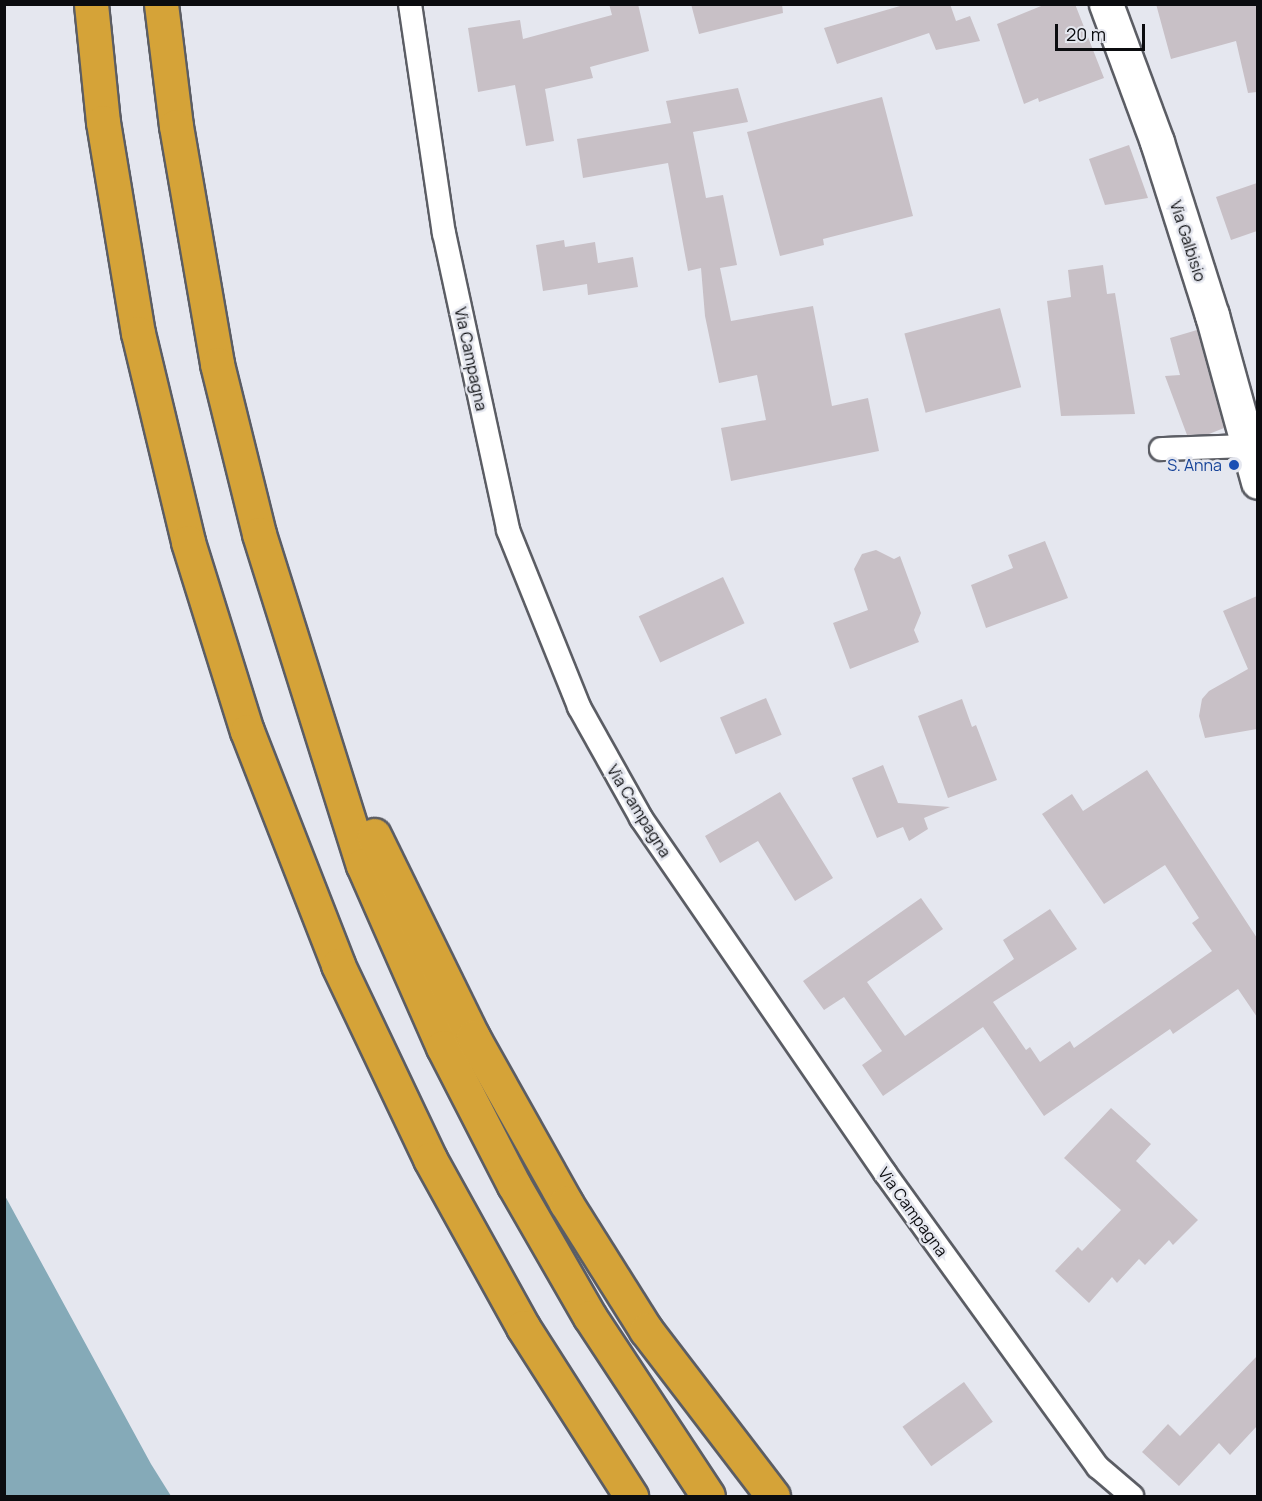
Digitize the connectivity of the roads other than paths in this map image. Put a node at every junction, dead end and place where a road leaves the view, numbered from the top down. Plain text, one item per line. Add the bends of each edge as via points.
1 (91, 4) edge
2 (161, 4) edge
3 (410, 4) edge
4 (1106, 4) edge
5 (1249, 447) junction
6 (1161, 449) dead end
7 (1257, 482) edge
8 (312, 702) junction
9 (631, 1497) edge
10 (708, 1497) edge
11 (773, 1497) edge
12 (1132, 1497) edge

1 - 9 highway via 103,123 138,333 188,542 247,731 338,965 430,1159 523,1327
2 - 8 highway via 177,137 217,364 259,534
3 - 12 street, Via Campagna via 444,234 508,530 579,707 641,818 865,1146 1098,1467
4 - 5 street, Via Galbisio via 1157,142
5 - 6 street
5 - 7 street, Via Galbisio
8 - 10 highway via 363,865 403,962 462,1086 590,1317
8 - 11 highway via 436,964 522,1128 646,1330

